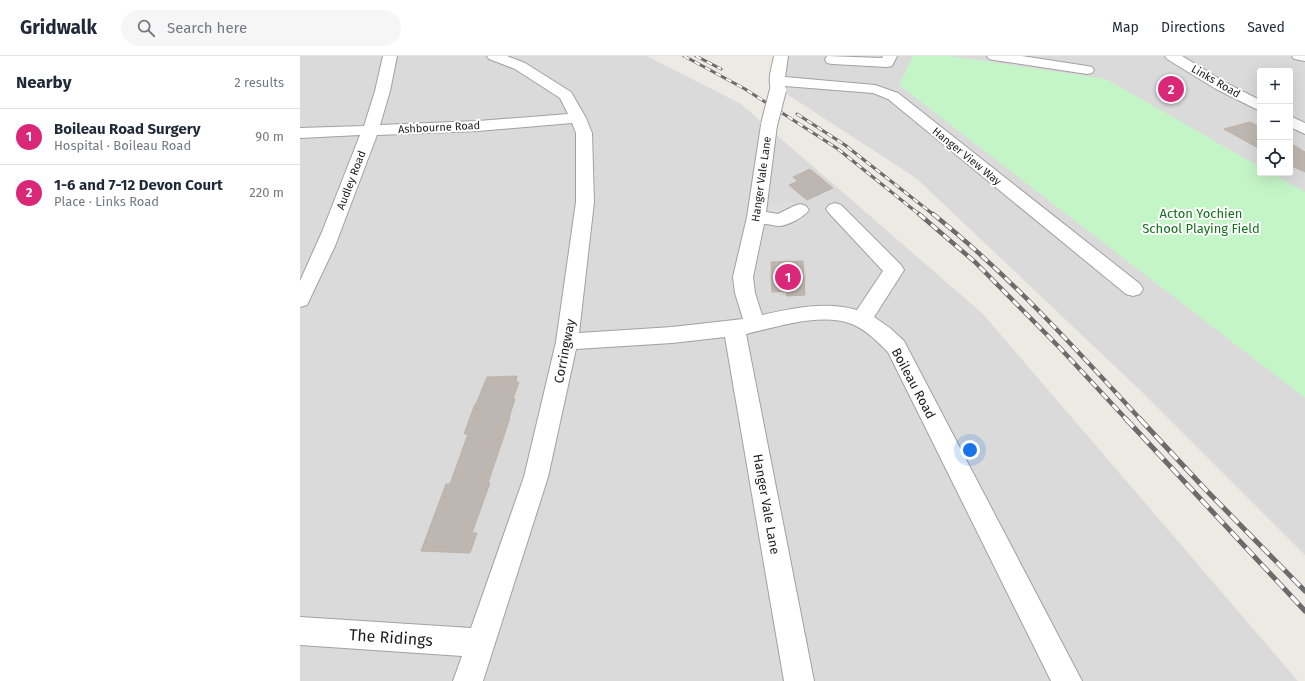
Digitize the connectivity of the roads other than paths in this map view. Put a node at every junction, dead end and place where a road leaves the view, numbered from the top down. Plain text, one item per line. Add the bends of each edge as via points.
1 (390, 56) edge
2 (494, 56) edge
3 (781, 56) edge
4 (834, 56) edge
5 (890, 56) edge
6 (994, 56) edge
7 (1172, 56) edge
8 (1299, 56) edge
9 (1305, 57) edge
10 (1087, 70) dead end
11 (777, 86) junction
12 (1257, 104) edge
13 (578, 118) junction
14 (1293, 123) edge
15 (1305, 129) edge
16 (371, 130) junction
17 (300, 134) edge
18 (835, 209) dead end
19 (800, 210) dead end
20 (756, 217) junction
21 (1133, 289) dead end
22 (300, 300) edge
23 (862, 320) junction
24 (745, 326) junction
25 (567, 342) junction
26 (300, 632) edge
27 (481, 643) junction
28 (468, 681) edge
29 (799, 681) edge
30 (1067, 681) edge

1 - 16 street, Audley Road
2 - 13 street, Corringway via 520,66 566,95
3 - 11 street, Hanger Vale Lane
4 - 5 street via 832,60 887,63
6 - 10 street
7 - 12 street, Links Road
8 - 9 street
11 - 20 street, Hanger Vale Lane, bridge
11 - 21 street, Hanger View Way via 875,89 893,96
13 - 16 street, Ashbourne Road via 478,126
13 - 25 street, Corringway via 584,133 585,202
14 - 15 street
16 - 17 street, Ashbourne Road
16 - 22 street, Audley Road via 338,215
18 - 23 street via 894,270
19 - 20 street via 780,220
20 - 24 street, Hanger Vale Lane via 743,277
23 - 24 street, Boileau Road via 831,313 810,314
23 - 30 street, Boileau Road via 880,330 896,347
24 - 25 street, Boileau Road via 662,336
24 - 29 street, Hanger Vale Lane
25 - 27 street, Corringway via 536,478
26 - 27 street, The Ridings
27 - 28 street, Corringway

